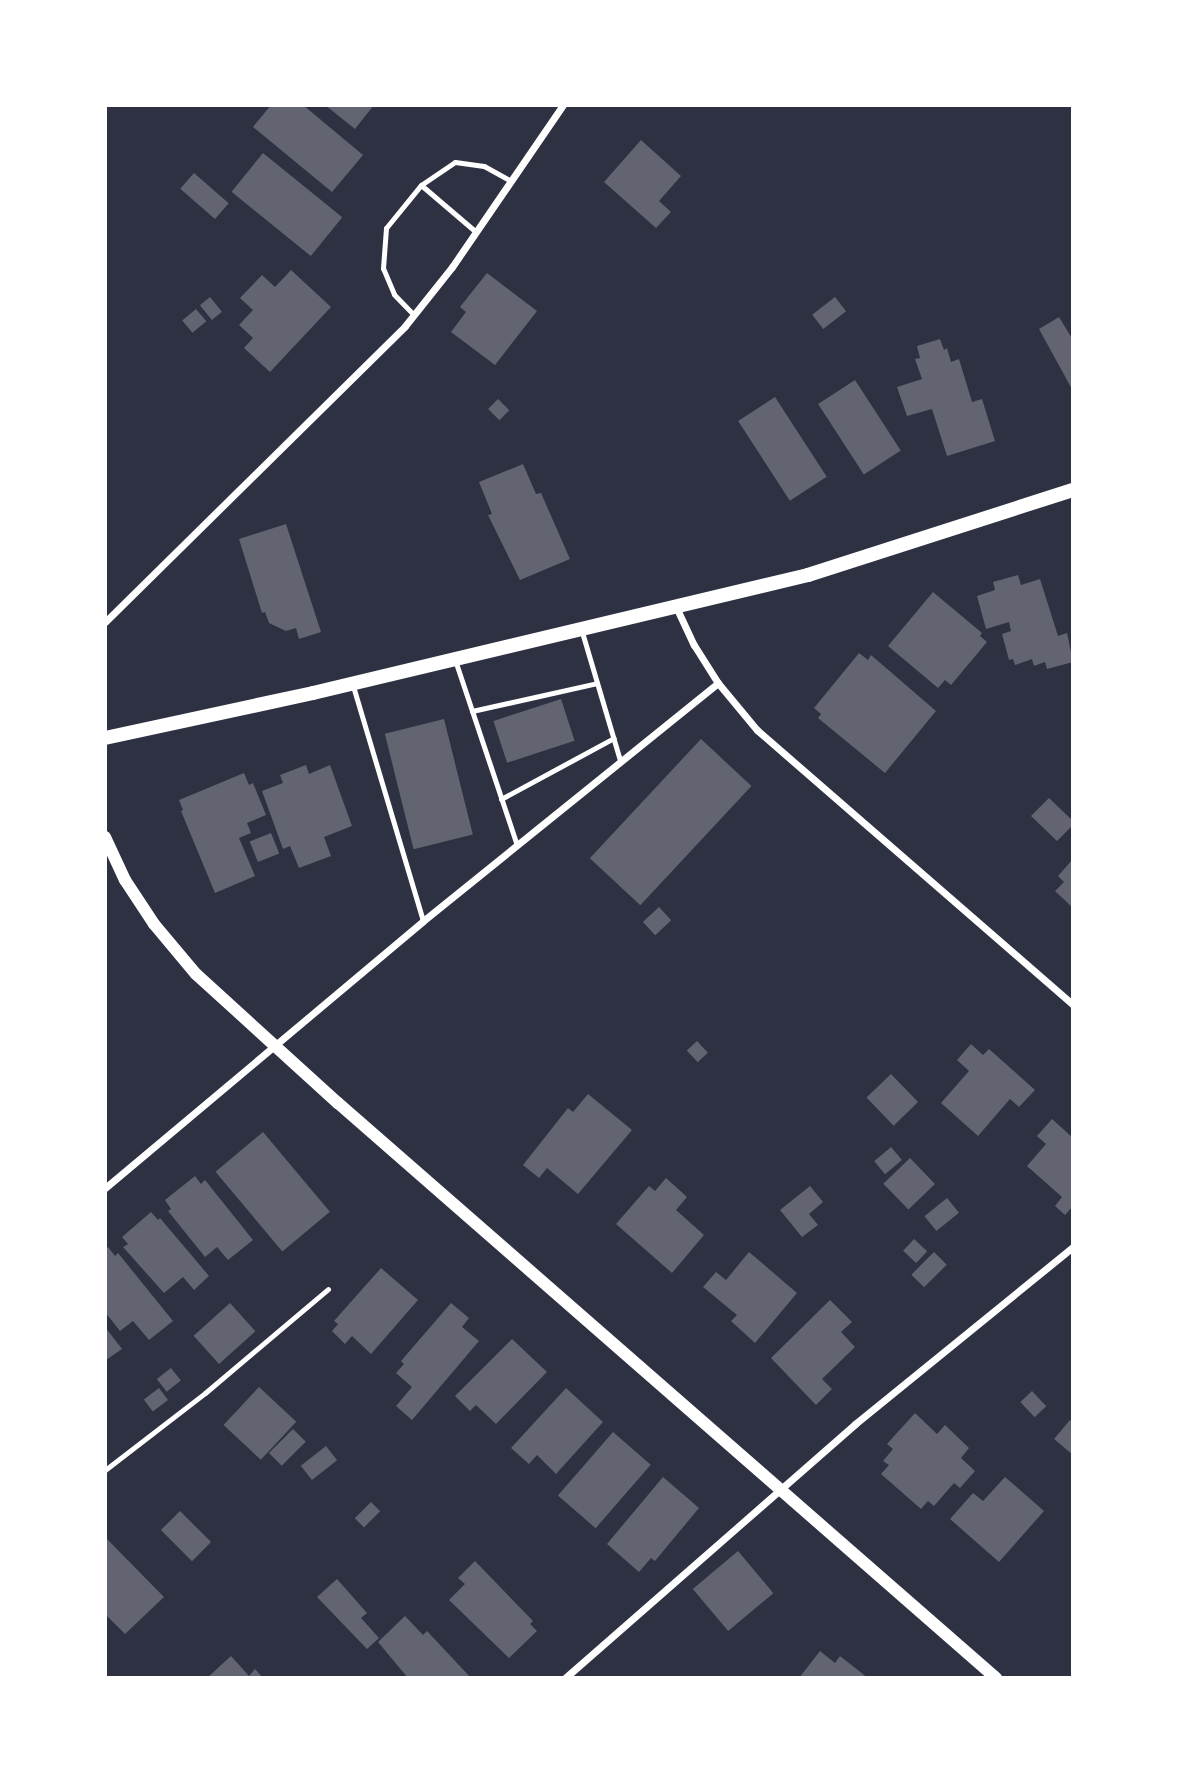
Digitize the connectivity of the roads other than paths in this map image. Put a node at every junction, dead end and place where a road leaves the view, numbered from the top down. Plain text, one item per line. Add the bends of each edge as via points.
1 (563, 105) edge
2 (511, 181) junction
3 (421, 185) junction
4 (476, 232) junction
5 (414, 315) junction
6 (1073, 490) edge
7 (677, 608) junction
8 (105, 622) edge
9 (581, 629) junction
10 (455, 660) junction
11 (597, 683) junction
12 (718, 683) junction
13 (352, 684) junction
14 (472, 711) junction
15 (105, 738) edge
16 (614, 738) junction
17 (620, 760) junction
18 (501, 799) junction
19 (105, 837) edge
20 (517, 845) junction
21 (424, 921) junction
22 (1073, 1005) edge
23 (276, 1046) junction
24 (105, 1188) edge
25 (1073, 1247) edge
26 (328, 1289) dead end
27 (105, 1470) edge
28 (781, 1490) junction
29 (565, 1678) edge
30 (996, 1678) edge

1 - 2 street
2 - 3 lane via 484,166 455,162
2 - 4 street
3 - 4 lane
3 - 5 lane via 386,228 383,268 394,294
4 - 5 street
5 - 8 street
6 - 7 main road via 808,575
7 - 9 main road
7 - 12 street
9 - 10 main road
9 - 11 lane
10 - 13 main road
10 - 14 lane
11 - 14 lane
11 - 16 lane
12 - 17 street
12 - 22 street via 757,730
13 - 15 main road
13 - 21 lane
14 - 18 lane
16 - 17 lane
16 - 18 lane
17 - 20 street
18 - 20 lane
19 - 23 street via 153,924 196,974
20 - 21 street
21 - 23 street
23 - 24 street
23 - 28 street
25 - 28 street
26 - 27 lane
28 - 29 street
28 - 30 street

